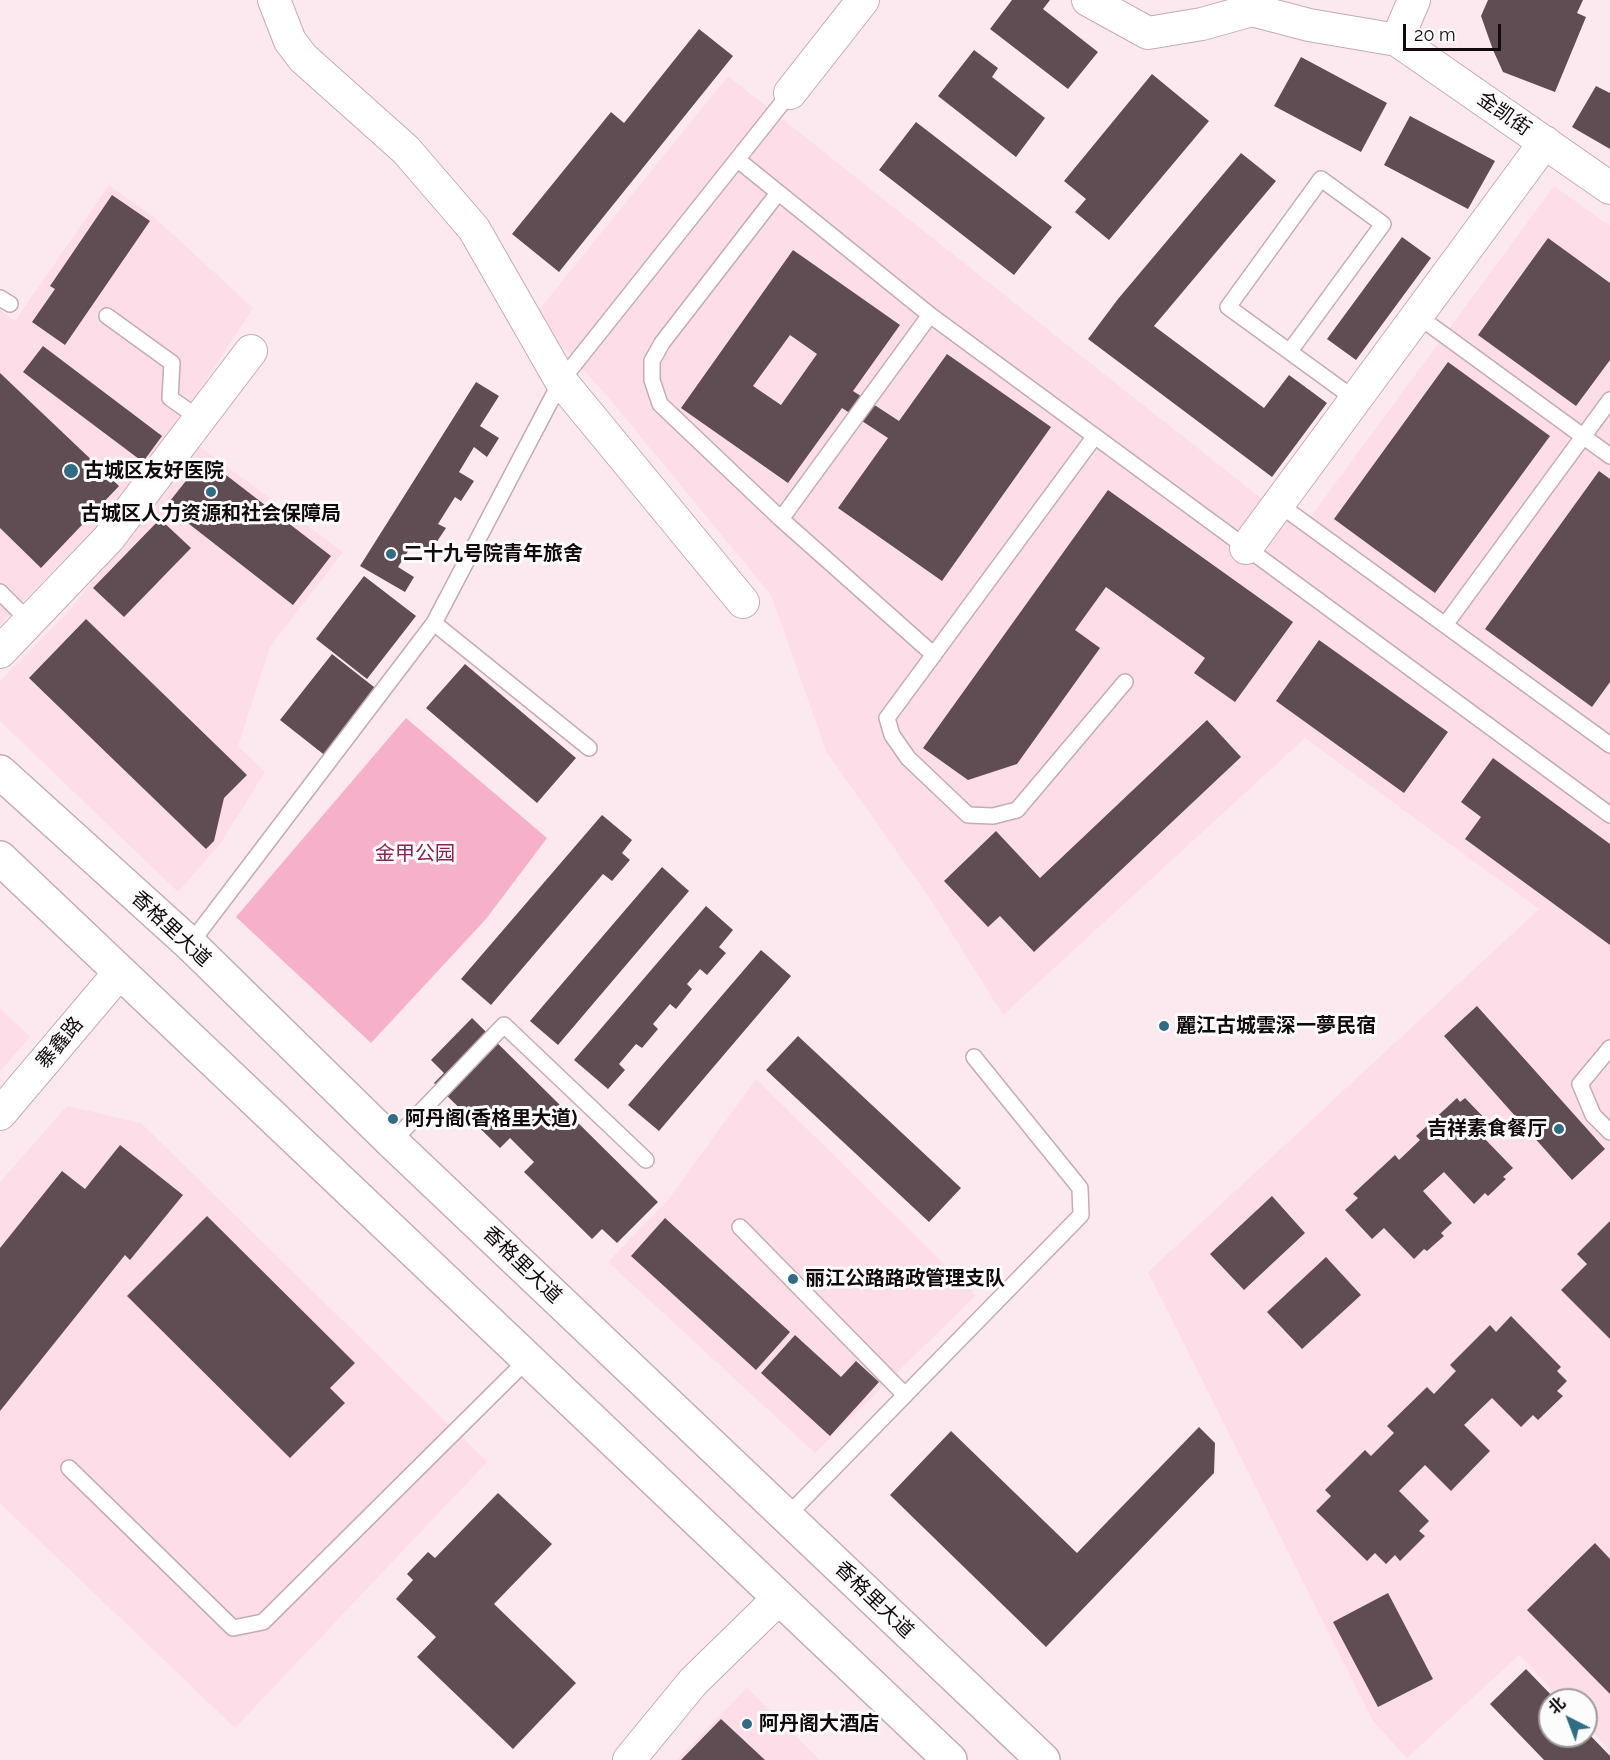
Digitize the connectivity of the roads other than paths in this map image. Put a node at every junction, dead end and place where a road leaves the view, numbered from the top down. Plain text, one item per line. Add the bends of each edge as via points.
1 (274, 0) edge
2 (864, 0) edge
3 (1088, 0) edge
4 (1414, 0) edge
5 (1240, 7) edge
6 (1397, 40) junction
7 (790, 93) joint
8 (1545, 142) junction
9 (738, 160) junction
10 (1610, 188) edge
11 (778, 193) junction
12 (930, 315) junction
13 (107, 316) dead end
14 (1418, 316) junction
15 (251, 351) dead end
16 (1290, 351) junction
17 (561, 381) junction
18 (1356, 400) junction
19 (1610, 400) edge
20 (200, 419) junction
21 (1095, 436) junction
22 (1583, 436) junction
23 (1610, 456) edge
24 (1280, 505) junction
25 (781, 519) junction
26 (1246, 548) junction
27 (0, 592) edge
28 (743, 602) dead end
29 (30, 621) junction
30 (434, 623) junction
31 (1445, 625) junction
32 (0, 652) edge
33 (934, 655) junction
34 (1125, 682) dead end
35 (1609, 743) edge
36 (589, 748) dead end
37 (0, 772) edge
38 (1610, 815) edge
39 (0, 858) edge
40 (190, 944) junction
41 (120, 972) junction
42 (1610, 1048) edge
43 (974, 1057) dead end
44 (0, 1114) edge
45 (1610, 1132) edge
46 (392, 1142) junction
47 (646, 1160) dead end
48 (740, 1227) dead end
49 (528, 1359) junction
50 (905, 1395) junction
51 (69, 1468) dead end
52 (786, 1517) junction
53 (779, 1598) junction
54 (629, 1760) edge
55 (950, 1760) edge
56 (1042, 1760) edge

1 - 17 street via 290,40 303,58 406,150 474,229
2 - 7 street
3 - 5 street via 1148,33 1202,24
4 - 6 street
5 - 6 street via 1309,25
6 - 8 street, 金凯街
7 - 9 lane
8 - 10 street, 金凯街
8 - 14 street
9 - 11 lane
9 - 17 lane
11 - 12 lane
11 - 25 lane via 662,343 652,361 652,380 660,404
12 - 21 lane
12 - 25 lane
13 - 20 lane via 172,363 171,398
14 - 18 street
14 - 22 lane
15 - 20 street
16 - 16 lane via 1228,307 1321,179 1383,224
16 - 18 lane
17 - 28 street
17 - 30 lane
18 - 24 street
19 - 22 lane
20 - 29 street via 109,538
21 - 26 lane
21 - 33 lane
22 - 23 lane
22 - 31 lane
24 - 26 street
24 - 31 lane
25 - 33 lane
26 - 38 lane
27 - 29 lane
29 - 32 street
30 - 36 lane
30 - 40 lane
31 - 35 lane
33 - 34 lane via 887,718 892,735 908,758 968,815 993,816 1017,810
37 - 40 main road, 香格里大道
39 - 41 main road
40 - 46 main road, 香格里大道
41 - 44 street, 寨鑫路
41 - 49 main road
42 - 45 lane via 1580,1084 1593,1115
43 - 50 lane via 1080,1188 1081,1215
46 - 47 lane via 504,1025
46 - 52 main road, 香格里大道
48 - 50 lane
49 - 51 lane via 263,1622 233,1628
49 - 53 main road
50 - 52 lane
52 - 56 main road, 香格里大道
53 - 54 street via 693,1682
53 - 55 main road

